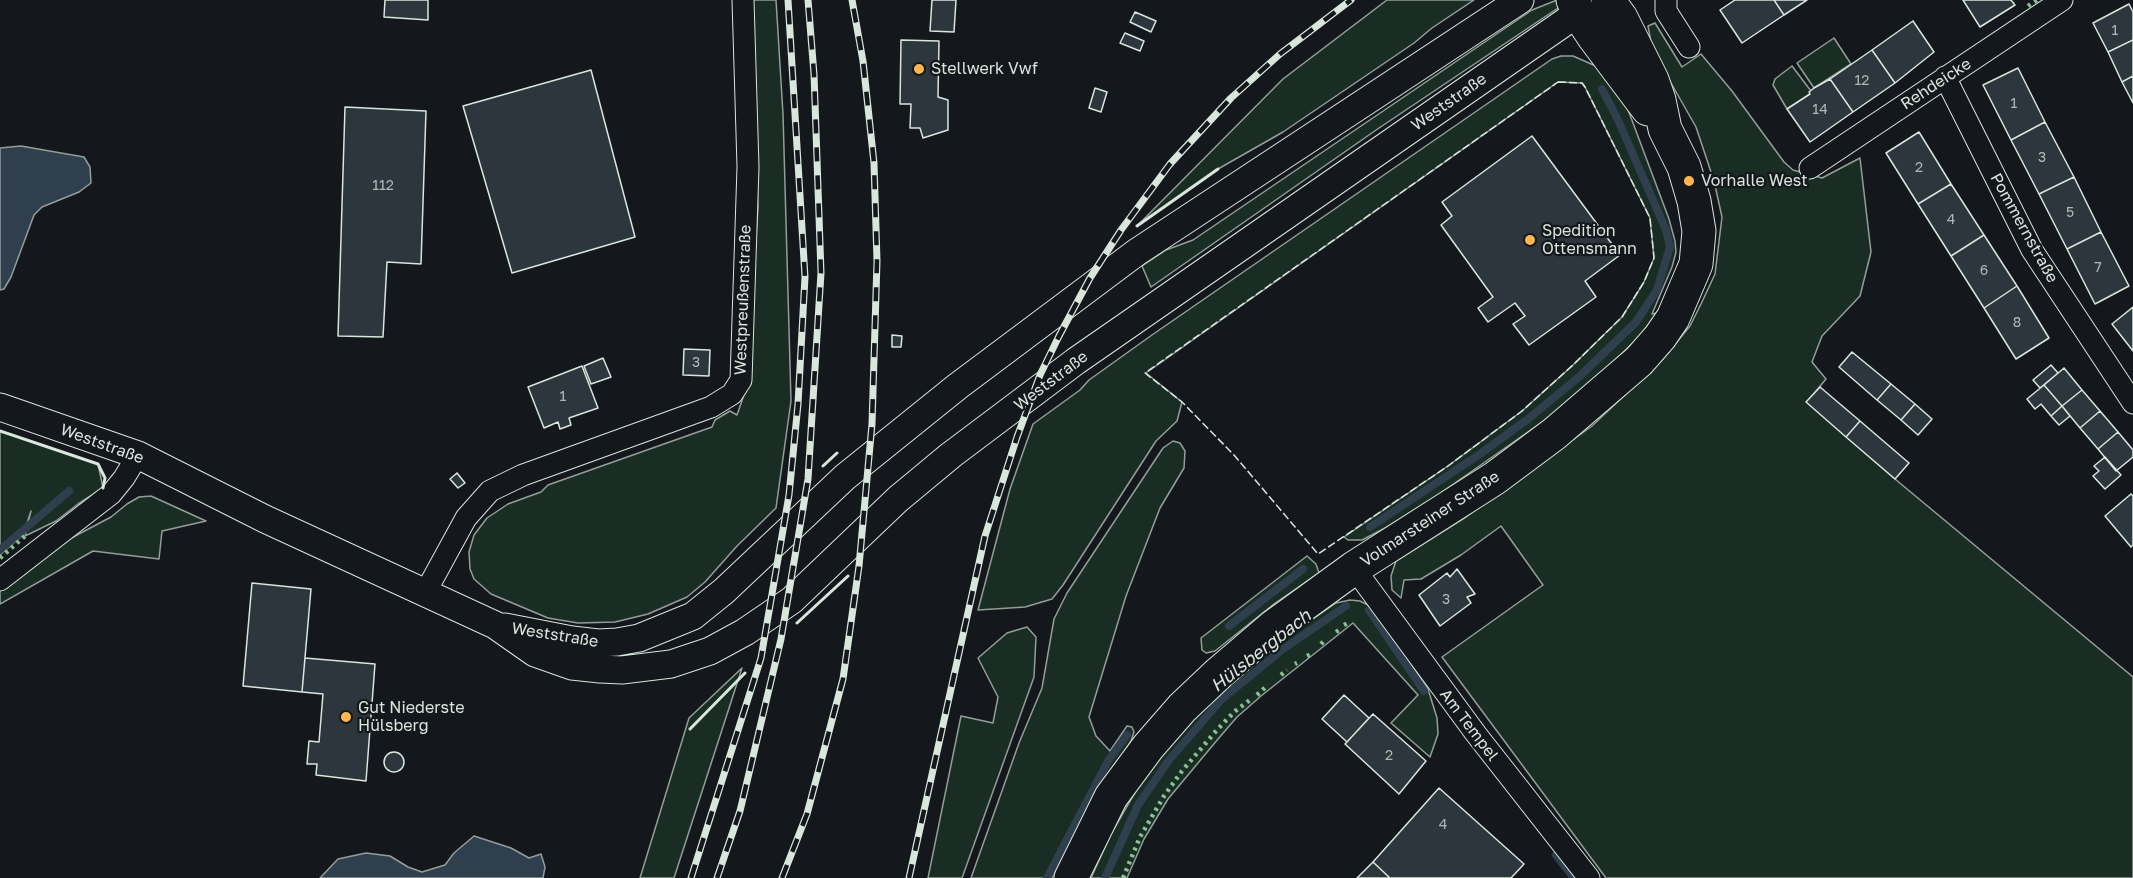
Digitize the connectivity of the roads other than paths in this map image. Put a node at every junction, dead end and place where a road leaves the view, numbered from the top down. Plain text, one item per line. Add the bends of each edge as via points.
1 (743, 0) edge
2 (1520, 0) edge
3 (1608, 0) edge
4 (1666, 0) edge
5 (2062, 0) edge
6 (1582, 4) edge
7 (1689, 47) dead end
8 (1945, 77) junction
9 (1665, 129) junction
10 (1810, 168) dead end
11 (2133, 403) edge
12 (0, 407) edge
13 (138, 455) junction
14 (1354, 568) junction
15 (0, 580) edge
16 (425, 593) junction
17 (495, 625) junction
18 (1071, 878) edge
19 (1589, 878) edge

1 - 16 street, Westpreußenstraße via 748,168 741,380 732,394 711,407 523,475 490,491 466,518
2 - 17 street, Weststraße via 1137,252 958,386 845,477 693,616 639,638 617,642 572,640
3 - 9 main road, Volmarsteiner Straße via 1652,80
4 - 7 street via 1666,11
5 - 8 street, Rehdeicke
6 - 9 main road, Volmarsteiner Straße via 1645,106
6 - 17 street, Weststraße via 951,455 898,499 792,600 746,632 710,651 671,664 622,670 572,666 535,653
8 - 10 street, Rehdeicke
8 - 11 street, Pommernstraße via 2032,250
9 - 14 main road, Volmarsteiner Straße via 1689,180 1699,231 1696,264 1673,318 1660,337 1554,434 1495,478
12 - 13 street, Weststraße
13 - 15 street via 111,494
13 - 16 street, Weststraße
14 - 18 main road, Volmarsteiner Straße via 1274,626 1182,708 1111,797
14 - 19 street, Am Tempel via 1476,734
16 - 17 street, Weststraße

